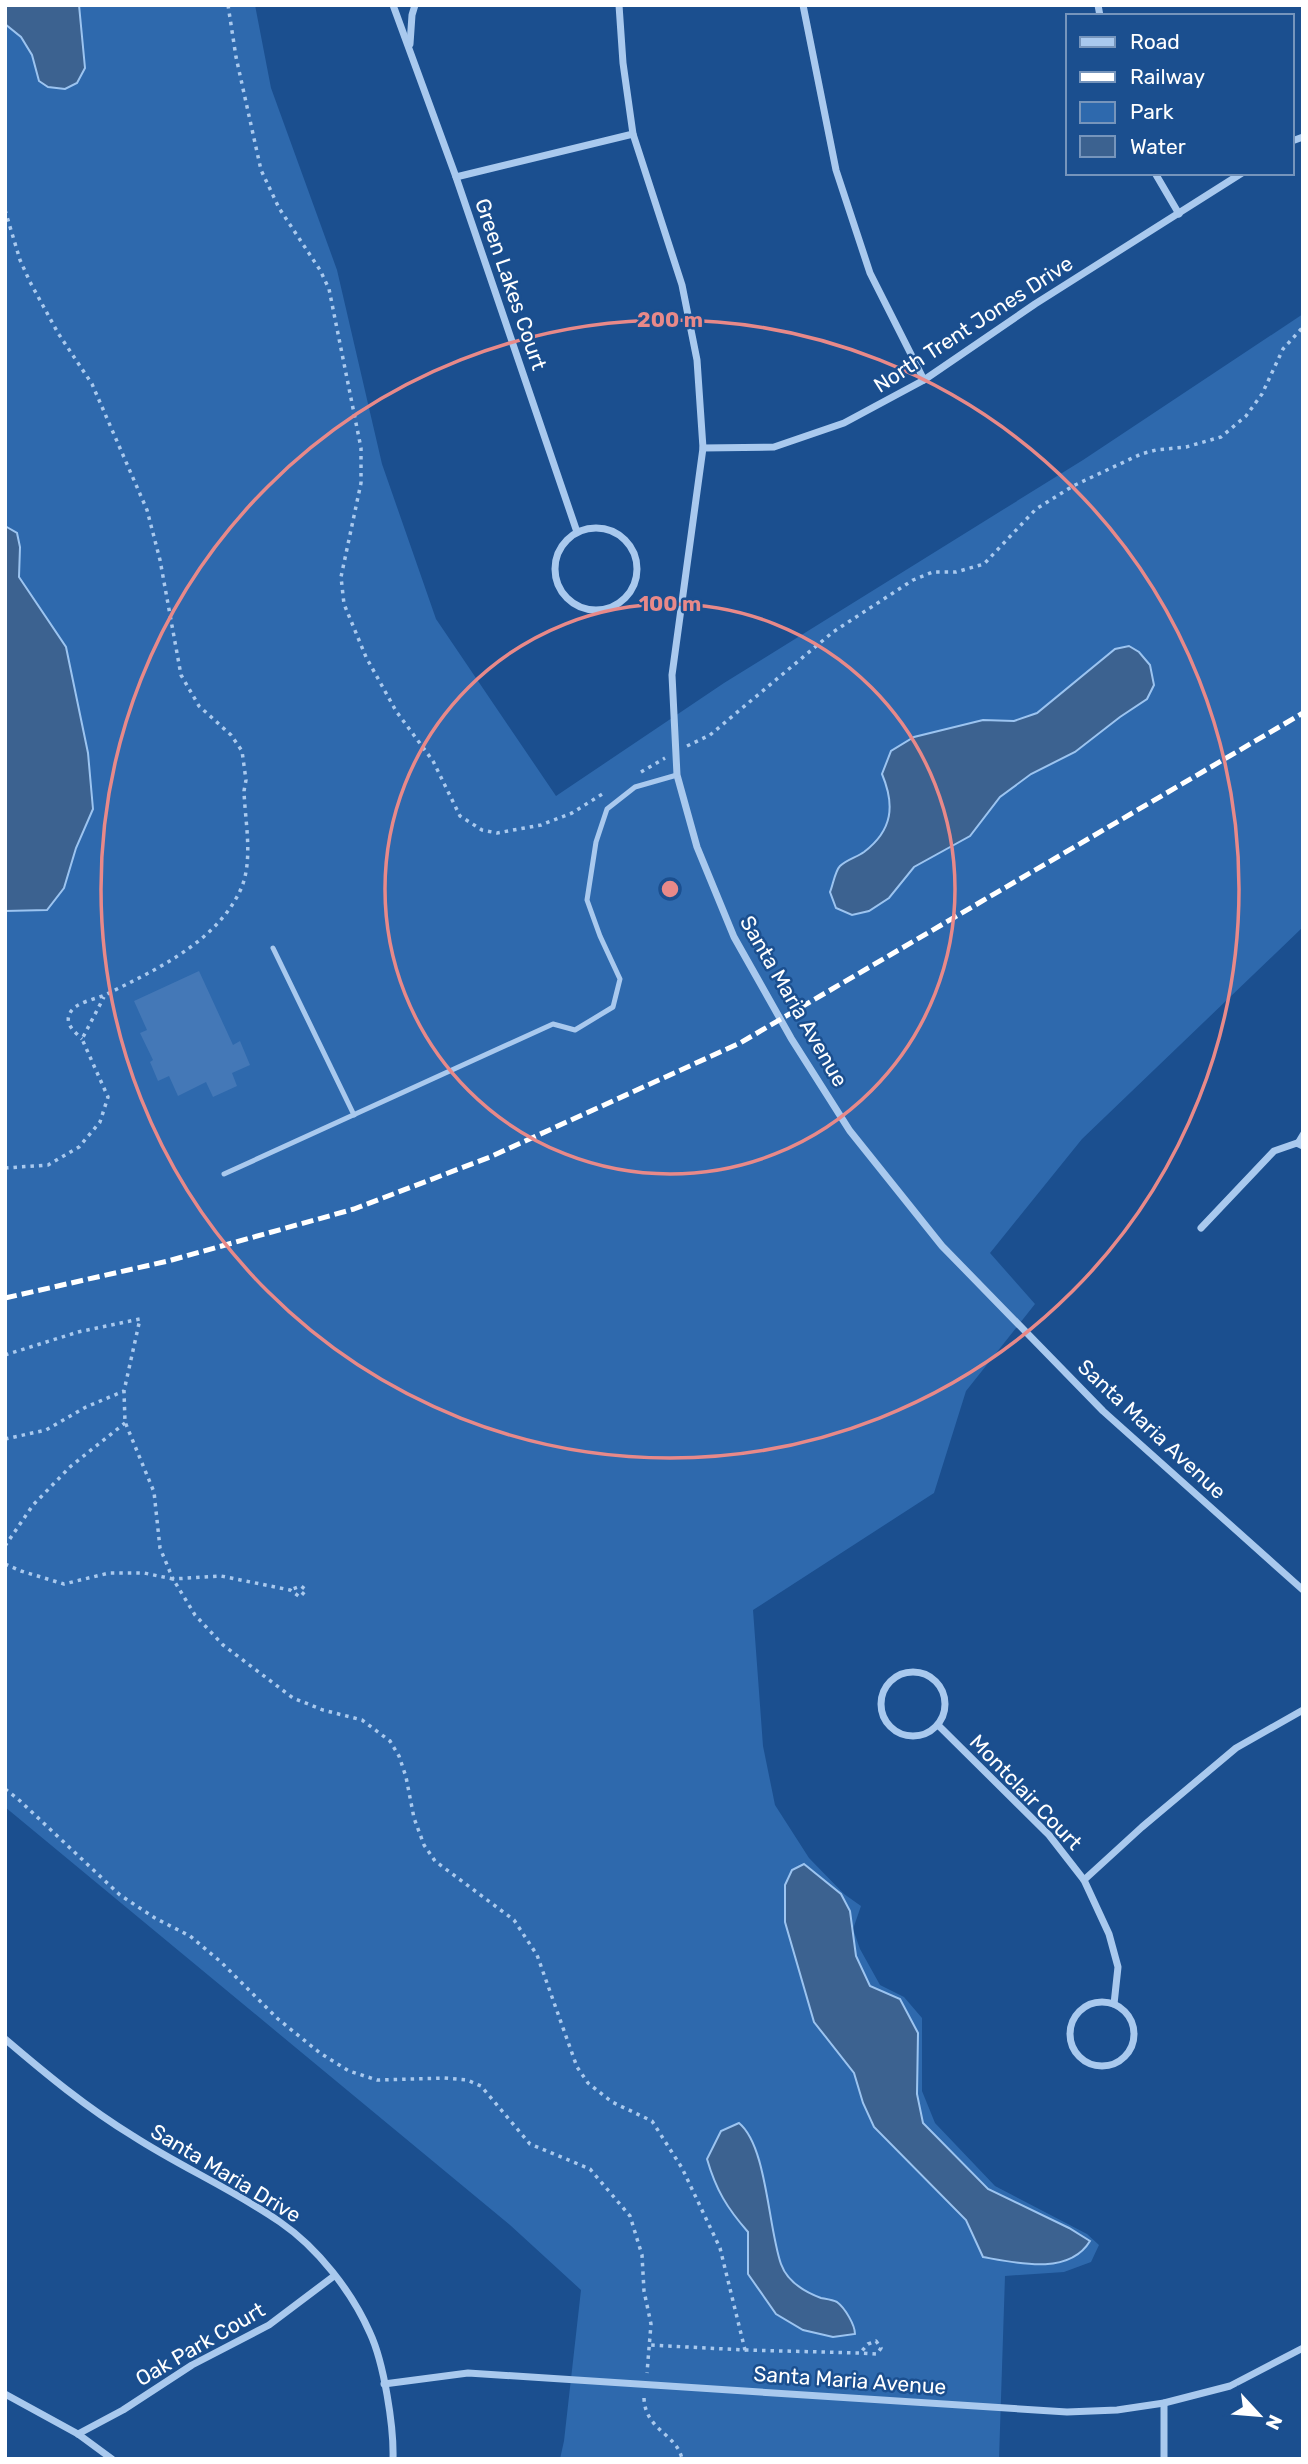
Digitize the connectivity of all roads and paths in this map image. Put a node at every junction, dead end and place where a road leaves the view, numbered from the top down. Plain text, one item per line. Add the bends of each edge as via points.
1 (228, 5) edge
2 (393, 5) edge
3 (415, 5) edge
4 (620, 5) edge
5 (803, 5) edge
6 (410, 48) junction
7 (633, 134) junction
8 (1156, 175) edge
9 (1239, 175) edge
10 (456, 177) junction
11 (5, 209) edge
12 (1179, 214) junction
13 (1303, 327) edge
14 (924, 380) junction
15 (703, 448) junction
16 (577, 532) junction
17 (676, 751) junction
18 (677, 775) junction
19 (631, 778) dead end
20 (608, 792) dead end
21 (273, 947) dead end
22 (104, 996) junction
23 (82, 1039) junction
24 (354, 1115) junction
25 (1303, 1133) edge
26 (1300, 1145) edge
27 (5, 1168) edge
28 (224, 1174) dead end
29 (1201, 1228) dead end
30 (5, 1355) edge
31 (124, 1391) junction
32 (125, 1422) junction
33 (5, 1439) edge
34 (5, 1546) edge
35 (5, 1564) edge
36 (173, 1579) junction
37 (290, 1590) dead end
38 (1303, 1590) edge
39 (1303, 1710) edge
40 (938, 1725) junction
41 (5, 1789) edge
42 (1084, 1881) junction
43 (1114, 2004) junction
44 (5, 2039) edge
45 (334, 2276) junction
46 (649, 2345) junction
47 (1303, 2348) edge
48 (745, 2350) junction
49 (860, 2354) junction
50 (384, 2384) junction
51 (646, 2384) junction
52 (5, 2394) edge
53 (1164, 2403) junction
54 (78, 2434) junction
55 (112, 2459) edge
56 (393, 2459) edge
57 (682, 2459) edge
58 (1164, 2459) edge

1 - 20 path via 261,170 329,289 361,449 361,483 341,577 344,604 366,657 396,711 433,761 460,816 482,830 497,833 541,825
2 - 6 street, Green Lakes Court
3 - 6 street, Green Lakes Court
4 - 7 street, Santa Maria Avenue
5 - 14 street via 836,170 870,273
6 - 10 street, Green Lakes Court
7 - 10 street
7 - 15 street, Santa Maria Avenue via 682,285 697,360
8 - 12 street
9 - 12 street, North Trent Jones Drive
10 - 16 street, Green Lakes Court
11 - 22 path via 30,282 92,384 147,510 181,675 199,706 242,751 246,780 246,872 241,891 185,952
12 - 14 street, North Trent Jones Drive
13 - 17 path via 1283,349 1246,416 1221,437 1141,454 1073,486 1036,509 985,564 913,580 833,632 710,735
14 - 15 street, North Trent Jones Drive via 844,423 774,447
15 - 17 street, Santa Maria Avenue via 672,675
16 - 16 street via 566,540 555,564 561,590 581,607 594,610 620,603 635,581 637,567 627,542 604,528
17 - 18 street, Santa Maria Avenue
17 - 19 path
18 - 24 lane via 635,787 607,809 596,842 587,900 620,979 613,1007 575,1030 553,1024
18 - 38 street, Santa Maria Avenue via 697,847 734,937 850,1131 942,1246 1103,1411
21 - 24 lane
22 - 23 path
22 - 23 path via 70,1012 69,1026
23 - 27 path via 108,1097 100,1122 79,1147 48,1164
24 - 28 lane
25 - 26 lane
26 - 29 street via 1274,1151
30 - 31 path via 140,1319
31 - 32 path
31 - 33 path via 46,1430
32 - 34 path via 33,1505
32 - 36 path via 154,1492 160,1548
35 - 36 path via 64,1584 109,1573
36 - 37 path via 221,1577
36 - 48 path via 195,1615 223,1646 293,1698 362,1720 390,1741 406,1777 424,1845 436,1861 514,1920 537,1955 577,2067 588,2083 612,2102 652,2121 682,2168 720,2248
39 - 42 street via 1236,1748
40 - 40 street via 946,1702 935,1679 911,1671 889,1682 881,1706 892,1728 915,1737
40 - 42 street, Montclair Court via 1049,1835
41 - 46 path via 120,1895 190,1936 320,2053 349,2071 377,2080 444,2078 481,2086 530,2144 590,2169 630,2216 642,2255 652,2324
42 - 43 street, Montclair Court via 1109,1934 1118,1967
43 - 43 street via 1089,2004 1071,2022 1072,2047 1090,2065 1115,2064 1132,2046 1132,2021
44 - 45 street, Santa Maria Drive via 60,2086 131,2135 282,2223
45 - 50 street, Santa Maria Drive via 371,2335
45 - 54 street, Oak Park Court via 269,2325
46 - 48 path
46 - 51 path
47 - 53 street, Santa Maria Avenue via 1230,2386
48 - 49 path
49 - 49 path via 877,2354 881,2348 876,2341
50 - 51 street, Santa Maria Avenue via 468,2373
50 - 56 street, Santa Maria Drive
51 - 53 street, Santa Maria Avenue via 1067,2413
51 - 57 path via 644,2402 650,2421 681,2451
52 - 54 street
53 - 58 street
54 - 55 street

